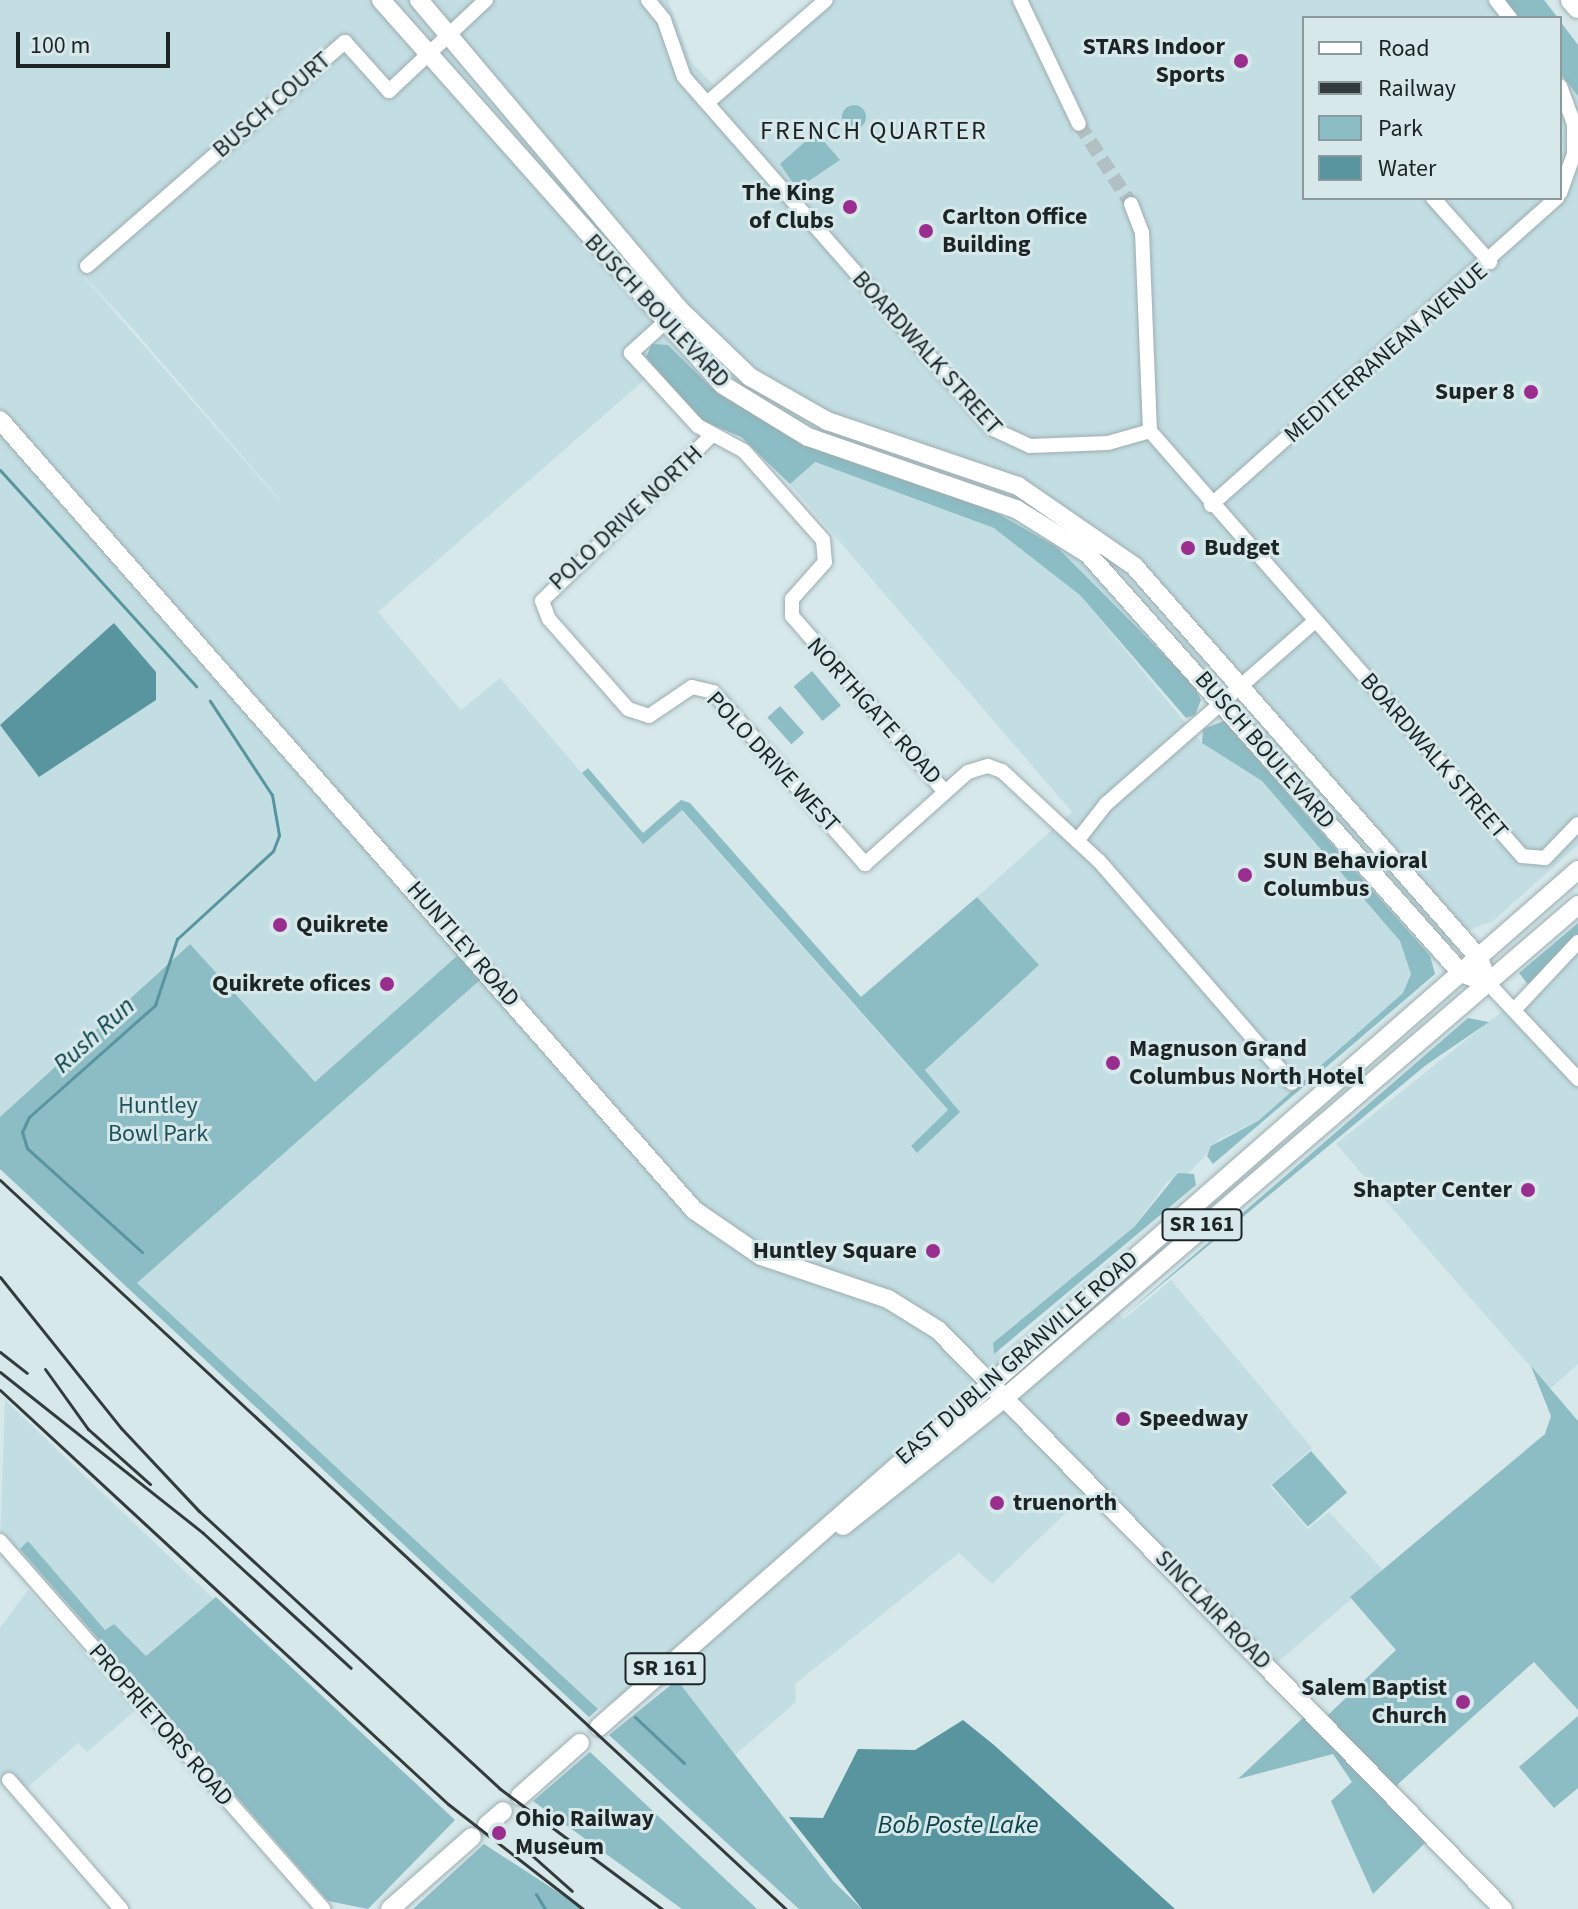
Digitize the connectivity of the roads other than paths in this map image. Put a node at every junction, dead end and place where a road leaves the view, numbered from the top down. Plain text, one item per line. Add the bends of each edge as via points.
1 (381, 0) edge
2 (419, 0) edge
3 (486, 0) edge
4 (826, 0) edge
5 (1020, 0) edge
6 (1496, 0) edge
7 (1572, 0) edge
8 (653, 2) edge
9 (1578, 7) edge
10 (1508, 16) edge
11 (448, 33) junction
12 (426, 53) junction
13 (1562, 91) edge
14 (707, 103) junction
15 (1079, 124) tunnel mouth
16 (1576, 154) edge
17 (1562, 188) edge
18 (1435, 200) edge
19 (1555, 200) edge
20 (1131, 204) tunnel mouth
21 (1490, 262) junction
22 (87, 266) dead end
23 (679, 309) junction
24 (663, 323) junction
25 (0, 420) edge
26 (1150, 431) junction
27 (711, 436) junction
28 (1211, 505) junction
29 (542, 601) joint
30 (1315, 621) junction
31 (1230, 696) junction
32 (945, 792) junction
33 (1578, 824) edge
34 (1077, 841) junction
35 (1578, 870) edge
36 (1578, 905) edge
37 (1578, 942) edge
38 (1479, 958) junction
39 (1461, 973) junction
40 (1488, 983) junction
41 (1515, 1009) junction
42 (1578, 1079) edge
43 (1292, 1083) dead end
44 (990, 1380) junction
45 (1007, 1396) junction
46 (0, 1541) edge
47 (784, 1565) junction
48 (599, 1727) dead end
49 (580, 1743) dead end
50 (9, 1780) dead end
51 (520, 1796) dead end
52 (503, 1811) dead end
53 (487, 1825) dead end
54 (472, 1837) dead end
55 (121, 1909) edge
56 (323, 1909) edge
57 (390, 1909) edge
58 (1503, 1909) edge

1 - 12 main road, BUSCH BOULEVARD
2 - 11 main road, BUSCH BOULEVARD
3 - 11 street, BUSCH COURT
4 - 14 street
5 - 15 street
6 - 10 street
7 - 9 highway
8 - 14 street, BOARDWALK STREET via 674,59
11 - 12 street, BUSCH COURT
11 - 23 main road, BUSCH BOULEVARD
12 - 22 street, BUSCH COURT via 389,91 345,42
12 - 24 main road, BUSCH BOULEVARD
13 - 16 street via 1574,124
14 - 26 street, BOARDWALK STREET via 1009,442 1108,443
16 - 17 street
18 - 21 street
19 - 21 street, MEDITERRANEAN AVENUE
20 - 26 street via 1142,232
21 - 28 street, MEDITERRANEAN AVENUE
23 - 24 street, NORTHGATE ROAD
23 - 31 main road, BUSCH BOULEVARD via 742,370 794,405 1018,486 1076,519 1134,566
24 - 27 street, NORTHGATE ROAD via 631,353
24 - 31 main road, BUSCH BOULEVARD via 723,385 781,424 1040,521 1104,569
25 - 44 main road, HUNTLEY ROAD via 694,1210 761,1256 908,1309
26 - 28 street, BOARDWALK STREET
27 - 29 street, POLO DRIVE NORTH
27 - 32 street, NORTHGATE ROAD via 744,451 823,540 825,562 792,599 792,616
28 - 30 street, BOARDWALK STREET
29 - 32 street, POLO DRIVE WEST via 549,619 633,713 654,715 692,687 713,692 865,864
30 - 31 street
30 - 33 street, BOARDWALK STREET via 1530,860 1545,858
31 - 34 street via 1106,804
31 - 38 main road, BUSCH BOULEVARD
31 - 39 main road, BUSCH BOULEVARD
32 - 34 street, NORTHGATE ROAD via 973,769 995,768
34 - 43 street, NORTHGATE ROAD
35 - 38 main road, EAST DUBLIN GRANVILLE ROAD / SR 161
36 - 40 main road, EAST DUBLIN GRANVILLE ROAD / SR 161
37 - 41 street
38 - 39 main road, EAST DUBLIN GRANVILLE ROAD / SR 161
38 - 40 main road, BUSCH BOULEVARD
39 - 40 main road, BUSCH BOULEVARD
39 - 44 main road, EAST DUBLIN GRANVILLE ROAD / SR 161
40 - 41 street
40 - 45 main road, EAST DUBLIN GRANVILLE ROAD / SR 161
41 - 42 street
44 - 45 main road, SINCLAIR ROAD
44 - 47 main road, EAST DUBLIN GRANVILLE ROAD / SR 161
45 - 47 main road, EAST DUBLIN GRANVILLE ROAD / SR 161 via 907,1481
45 - 58 main road, SINCLAIR ROAD
46 - 56 street, PROPRIETORS ROAD
47 - 48 main road, EAST DUBLIN GRANVILLE ROAD / SR 161
49 - 51 main road
50 - 55 street
52 - 53 main road
54 - 57 main road

